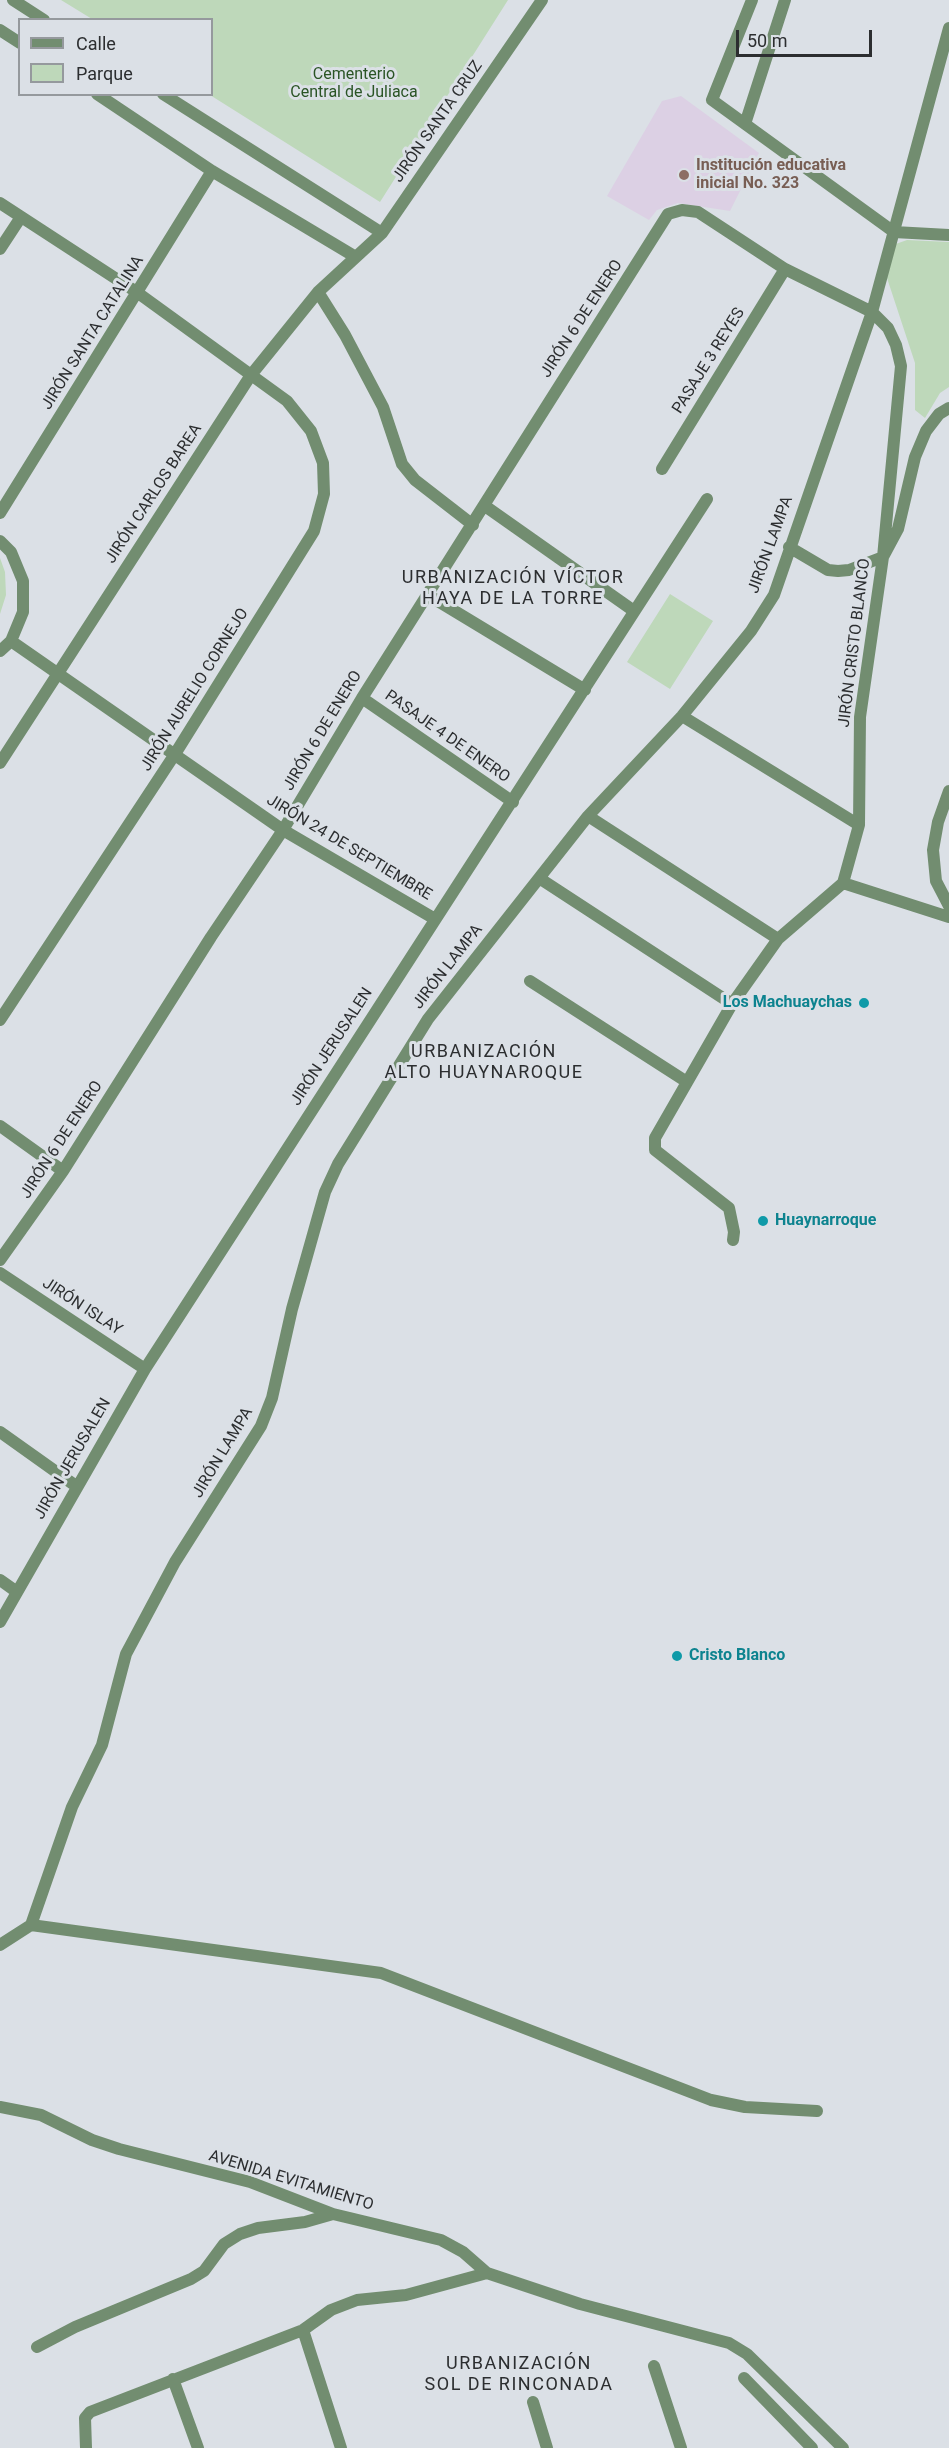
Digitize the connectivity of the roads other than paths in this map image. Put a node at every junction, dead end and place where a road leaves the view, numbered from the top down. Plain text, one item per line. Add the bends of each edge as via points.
1 (13, 0) edge
2 (543, 0) edge
3 (752, 0) edge
4 (785, 0) edge
5 (41, 18) edge
6 (949, 28) edge
7 (0, 30) edge
8 (18, 42) edge
9 (100, 96) edge
10 (166, 96) edge
11 (746, 124) junction
12 (212, 171) junction
13 (0, 203) edge
14 (21, 217) junction
15 (894, 232) junction
16 (382, 233) junction
17 (949, 235) edge
18 (0, 249) edge
19 (354, 256) junction
20 (785, 269) junction
21 (318, 292) junction
22 (138, 293) junction
23 (872, 312) junction
24 (251, 375) junction
25 (949, 408) edge
26 (662, 469) dead end
27 (707, 499) dead end
28 (485, 506) junction
29 (0, 513) edge
30 (473, 525) junction
31 (0, 541) edge
32 (789, 547) junction
33 (883, 557) junction
34 (428, 595) junction
35 (634, 611) junction
36 (10, 641) junction
37 (0, 651) edge
38 (58, 674) junction
39 (585, 690) junction
40 (362, 698) junction
41 (682, 716) junction
42 (176, 754) junction
43 (0, 763) edge
44 (949, 791) edge
45 (513, 802) junction
46 (588, 816) junction
47 (859, 825) junction
48 (283, 830) junction
49 (539, 878) junction
50 (843, 883) junction
51 (949, 906) edge
52 (949, 917) edge
53 (435, 919) junction
54 (778, 939) junction
55 (530, 981) dead end
56 (732, 1004) junction
57 (0, 1020) edge
58 (687, 1082) junction
59 (0, 1126) edge
60 (63, 1171) junction
61 (733, 1240) dead end
62 (0, 1260) edge
63 (0, 1273) edge
64 (145, 1369) junction
65 (0, 1432) edge
66 (76, 1486) junction
67 (0, 1580) edge
68 (17, 1592) junction
69 (0, 1622) edge
70 (31, 1925) junction
71 (0, 1945) edge
72 (0, 2107) edge
73 (817, 2111) dead end
74 (333, 2214) junction
75 (487, 2273) junction
76 (303, 2330) junction
77 (37, 2347) dead end
78 (654, 2366) dead end
79 (744, 2378) dead end
80 (172, 2379) junction
81 (533, 2402) dead end
82 (86, 2448) edge
83 (198, 2448) edge
84 (341, 2448) edge
85 (547, 2448) edge
86 (681, 2448) edge
87 (813, 2448) edge
88 (843, 2448) edge

1 - 5 street
2 - 16 street, JIRÓN SANTA CRUZ
3 - 11 street via 712,100
4 - 11 street
6 - 15 street, JIRÓN LAMPA
7 - 8 street
9 - 12 street
10 - 16 street
11 - 15 street
12 - 19 street
12 - 22 street, JIRÓN SANTA CATALINA
13 - 14 street, JIRÓN AURELIO CORNEJO
14 - 18 street
14 - 22 street, JIRÓN AURELIO CORNEJO
15 - 17 street
15 - 23 street, JIRÓN LAMPA
16 - 19 street, JIRÓN SANTA CRUZ
19 - 21 street, JIRÓN CARLOS BAREA
20 - 23 street
20 - 26 street, PASAJE 3 REYES
20 - 28 street, JIRÓN 6 DE ENERO via 698,212 682,210 668,214
21 - 24 street, JIRÓN CARLOS BAREA
21 - 30 street via 383,407 402,464 415,480
22 - 24 street, JIRÓN AURELIO CORNEJO
22 - 29 street, JIRÓN SANTA CATALINA
23 - 32 street, JIRÓN LAMPA
23 - 33 street, JIRÓN CRISTO BLANCO via 888,328 901,366
24 - 38 street, JIRÓN CARLOS BAREA
24 - 42 street, JIRÓN AURELIO CORNEJO via 287,401 311,431 323,463 324,494 314,531
25 - 33 street via 926,431 915,457 898,529
27 - 35 street, JIRÓN JERUSALEN
28 - 30 street, JIRÓN 6 DE ENERO
28 - 35 street
30 - 34 street, JIRÓN 6 DE ENERO
31 - 36 street via 11,552 23,581 23,612
32 - 33 street via 828,570 849,570
32 - 41 street, JIRÓN LAMPA via 774,595 751,631
33 - 47 street, JIRÓN CRISTO BLANCO via 860,717
34 - 39 street
34 - 40 street, JIRÓN 6 DE ENERO
35 - 39 street, JIRÓN JERUSALEN
36 - 37 street
36 - 38 street, JIRÓN 24 DE SEPTIEMBRE
38 - 42 street, JIRÓN 24 DE SEPTIEMBRE
38 - 43 street, JIRÓN CARLOS BAREA
39 - 45 street, JIRÓN JERUSALEN
40 - 45 street, PASAJE 4 DE ENERO
40 - 48 street, JIRÓN 6 DE ENERO
41 - 46 street, JIRÓN LAMPA
41 - 47 street
42 - 48 street, JIRÓN 24 DE SEPTIEMBRE
42 - 57 street, JIRÓN AURELIO CORNEJO
44 - 51 street via 933,850 936,881
45 - 53 street, JIRÓN JERUSALEN
46 - 49 street, JIRÓN LAMPA
46 - 54 street
47 - 50 street, JIRÓN CRISTO BLANCO
48 - 53 street, JIRÓN 24 DE SEPTIEMBRE
48 - 60 street, JIRÓN 6 DE ENERO
49 - 56 street
49 - 70 street, JIRÓN LAMPA via 428,1018 338,1164 325,1192 272,1398 261,1426 176,1562 126,1654 102,1746 72,1807
50 - 52 street
50 - 54 street
53 - 64 street, JIRÓN JERUSALEN
54 - 56 street
55 - 58 street
56 - 58 street
58 - 61 street via 655,1138 655,1150 729,1208
59 - 60 street
60 - 62 street, JIRÓN 6 DE ENERO
63 - 64 street, JIRÓN ISLAY
64 - 66 street, JIRÓN JERUSALEN
65 - 66 street
66 - 68 street, JIRÓN JERUSALEN
67 - 68 street
68 - 69 street, JIRÓN JERUSALEN
70 - 71 street
70 - 73 street via 381,1973 711,2100 745,2107
72 - 74 street, AVENIDA EVITAMIENTO via 41,2115 119,2149 250,2182
74 - 75 street, AVENIDA EVITAMIENTO via 441,2240 463,2252
74 - 77 street via 240,2234 224,2244 204,2271 191,2279
75 - 76 street via 406,2295 357,2300 331,2310
75 - 88 street, AVENIDA EVITAMIENTO via 580,2304 729,2343 747,2354
76 - 80 street
76 - 84 street
78 - 86 street
79 - 87 street
80 - 82 street via 90,2412 85,2418
80 - 83 street
81 - 85 street

